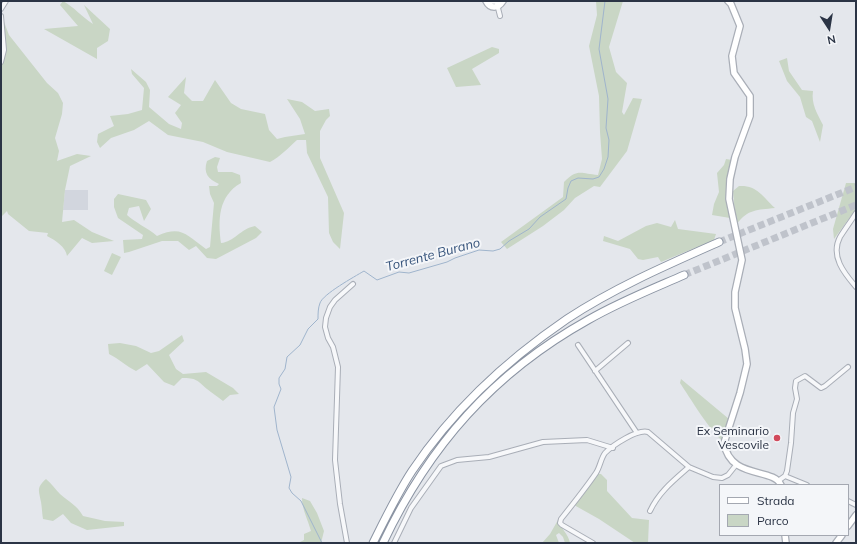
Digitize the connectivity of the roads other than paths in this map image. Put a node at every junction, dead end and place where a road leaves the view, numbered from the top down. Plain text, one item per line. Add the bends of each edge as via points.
1 (6, 1) edge
2 (486, 1) edge
3 (489, 1) edge
4 (503, 1) edge
5 (728, 1) edge
6 (496, 3) edge
7 (1, 9) edge
8 (1, 16) edge
9 (500, 16) dead end
10 (1, 62) edge
11 (856, 213) edge
12 (719, 242) tunnel mouth
13 (684, 275) tunnel mouth
14 (353, 284) dead end
15 (856, 287) edge
16 (628, 343) dead end
17 (578, 345) dead end
18 (848, 367) dead end
19 (595, 371) junction
20 (637, 433) junction
21 (612, 448) junction
22 (736, 465) junction
23 (689, 467) junction
24 (786, 476) junction
25 (779, 483) edge
26 (805, 484) edge
27 (650, 511) dead end
28 (856, 515) edge
29 (849, 525) edge
30 (346, 543) edge
31 (373, 543) edge
32 (383, 543) edge
33 (394, 543) edge
34 (593, 543) edge

1 - 7 street
2 - 6 main road via 491,7
3 - 6 main road
4 - 6 main road via 500,5
5 - 22 main road via 740,26 732,56 734,73 750,96 750,116 735,157 729,199 742,260 735,292 735,308 747,364 724,443 725,451
6 - 9 street
8 - 10 street via 4,50
11 - 15 street via 840,238 836,253 844,274
12 - 31 highway via 592,304 498,372 452,419 420,460 388,511
13 - 32 highway via 588,320 505,377 470,411 439,448 406,497
14 - 30 street via 330,307 325,328 338,367 335,455
16 - 19 street
17 - 19 street
18 - 24 street via 824,386 819,387 805,376 796,381 797,399 792,413
19 - 20 street
20 - 21 street
20 - 23 street via 645,431 652,434
21 - 33 street via 587,440 543,442 489,457 457,460 441,466 411,508
21 - 34 street via 605,454 597,471 560,523
22 - 23 street via 722,478
22 - 25 main road
23 - 27 street via 665,489
24 - 25 street
24 - 26 street
28 - 29 main road

